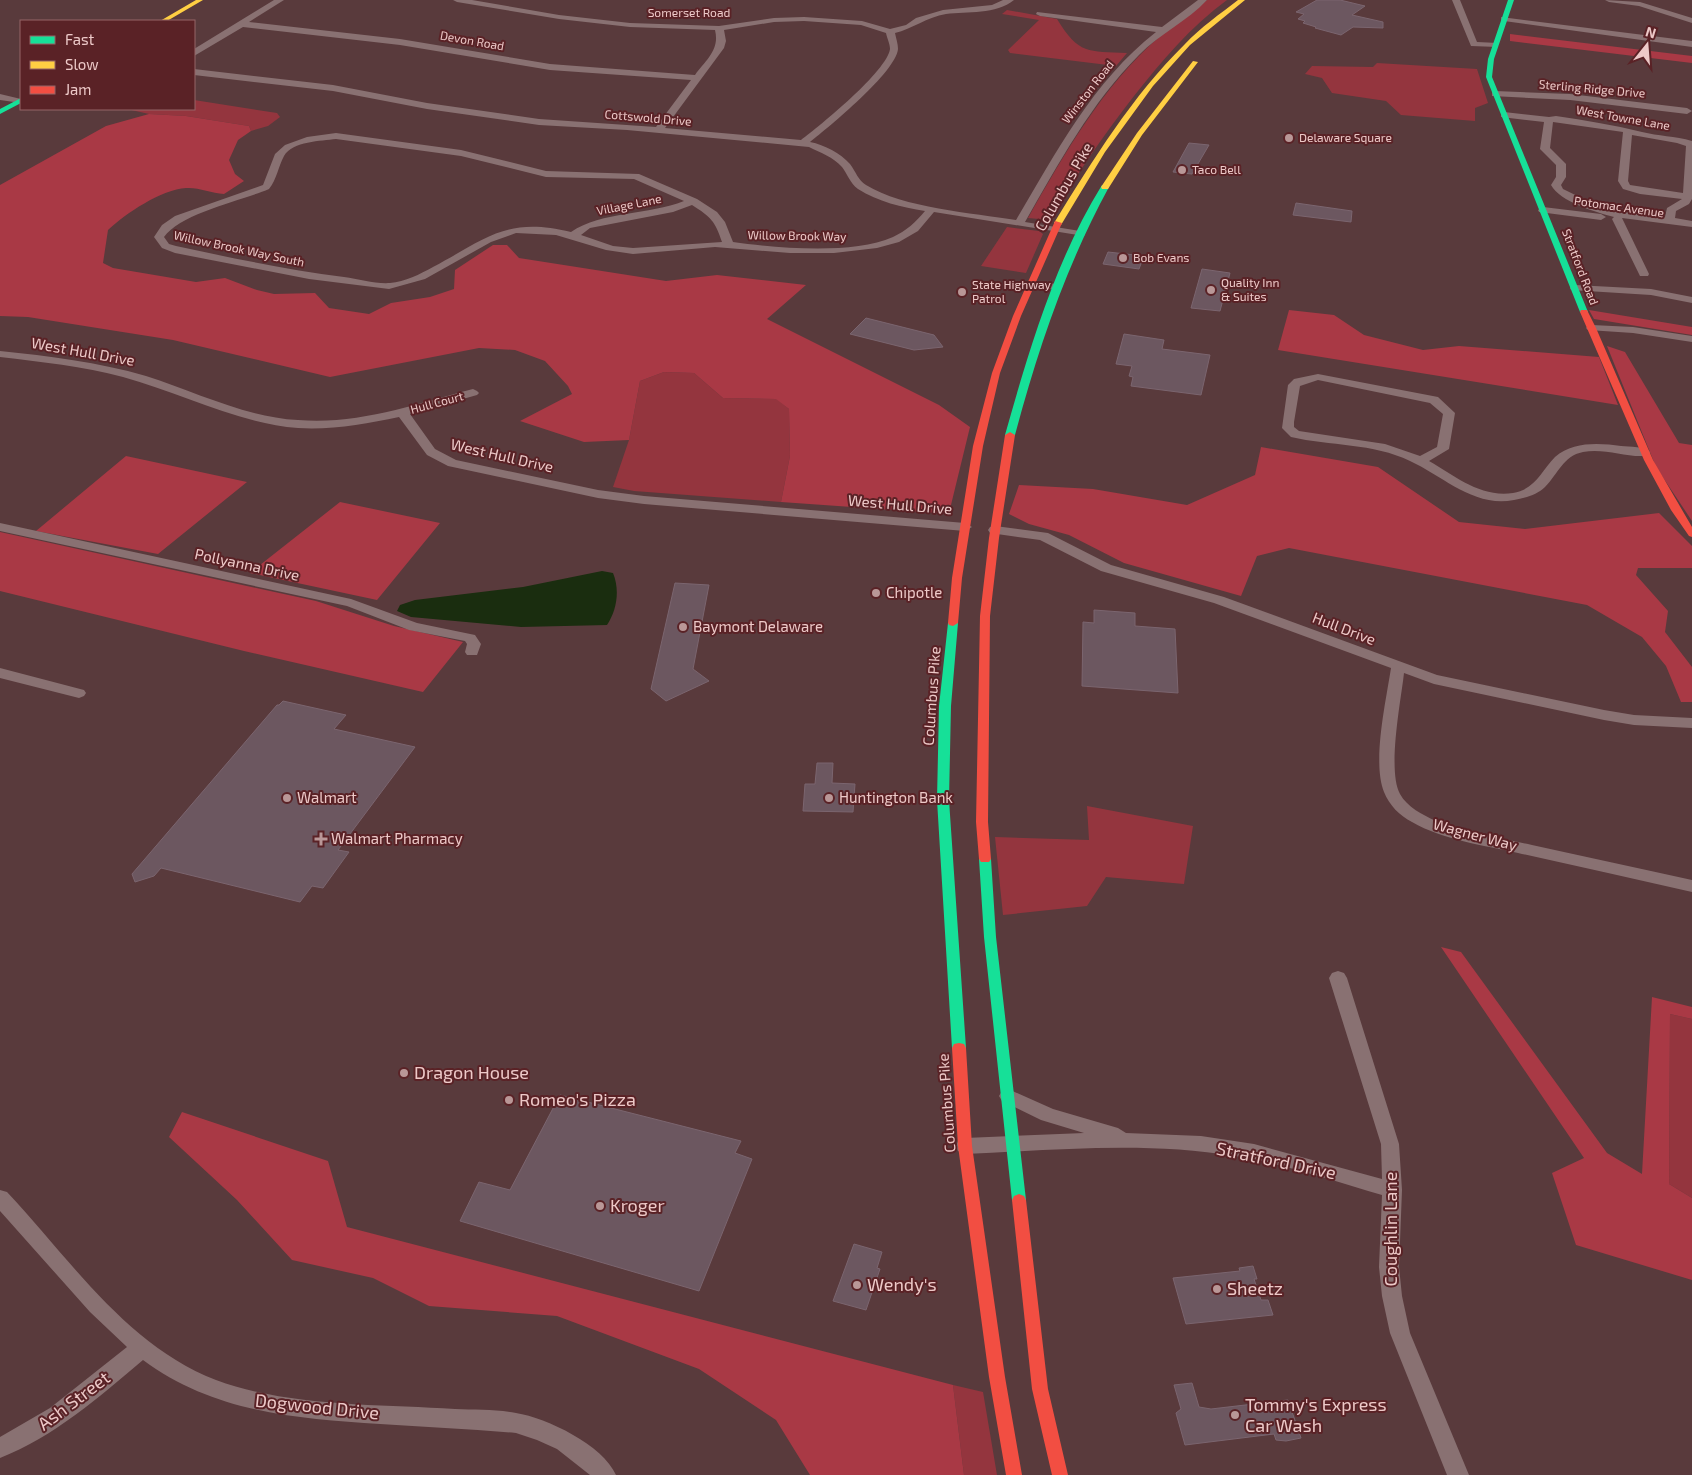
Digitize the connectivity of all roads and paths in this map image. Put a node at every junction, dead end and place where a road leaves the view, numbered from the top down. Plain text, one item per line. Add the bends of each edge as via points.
1 (200, 0) edge
2 (280, 0) edge
3 (456, 0) edge
4 (1010, 0) edge
5 (1203, 0) edge
6 (1456, 0) edge
7 (1511, 0) edge
8 (1609, 0) edge
9 (1247, 3) edge
10 (1040, 14) dead end
11 (1238, 18) dead end
12 (1504, 19) junction
13 (165, 20) edge
14 (1689, 20) edge
15 (242, 24) junction
16 (719, 28) junction
17 (1162, 30) junction
18 (890, 32) junction
19 (1692, 44) edge
20 (1496, 45) junction
21 (195, 51) edge
22 (1203, 52) dead end
23 (195, 72) edge
24 (698, 78) junction
25 (1495, 94) junction
26 (0, 97) edge
27 (20, 100) edge
28 (20, 101) edge
29 (1687, 111) dead end
30 (0, 112) edge
31 (1504, 115) junction
32 (1549, 120) junction
33 (658, 130) junction
34 (1628, 131) junction
35 (802, 144) junction
36 (1691, 144) edge
37 (1546, 190) junction
38 (1688, 197) junction
39 (693, 201) junction
40 (920, 207) junction
41 (932, 209) junction
42 (1543, 210) junction
43 (1617, 219) junction
44 (1670, 219) junction
45 (1020, 222) junction
46 (1692, 224) edge
47 (1054, 229) junction
48 (1692, 230) edge
49 (1080, 234) junction
50 (572, 236) junction
51 (893, 239) junction
52 (729, 245) junction
53 (1644, 274) dead end
54 (1031, 284) junction
55 (1058, 287) junction
56 (1575, 288) junction
57 (1692, 300) edge
58 (1592, 328) junction
59 (1692, 339) edge
60 (0, 354) edge
61 (473, 393) dead end
62 (402, 412) junction
63 (978, 446) junction
64 (1644, 452) junction
65 (988, 457) dead end
66 (1420, 461) junction
67 (0, 527) edge
68 (990, 527) junction
69 (970, 530) junction
70 (1692, 534) edge
71 (976, 591) dead end
72 (984, 635) junction
73 (472, 652) dead end
74 (1398, 667) junction
75 (0, 673) edge
76 (79, 693) dead end
77 (1692, 723) edge
78 (1692, 886) edge
79 (1338, 978) dead end
80 (1006, 1095) junction
81 (1129, 1139) junction
82 (1012, 1145) junction
83 (965, 1146) junction
84 (1392, 1190) junction
85 (0, 1198) edge
86 (143, 1347) junction
87 (0, 1448) edge
88 (605, 1475) edge
89 (1014, 1475) edge
90 (1060, 1475) edge
91 (1458, 1475) edge

1 - 13 main road
2 - 15 street
3 - 16 street, Somerset Road via 606,23
4 - 18 street via 994,7 943,12
5 - 17 street, Winston Road
6 - 20 street via 1474,44
7 - 12 main road, Stratford Road
8 - 14 street via 1640,4
9 - 11 main road, Columbus Pike
9 - 47 main road, Columbus Pike via 1189,43 1152,83 1107,142
10 - 17 street
12 - 19 street
12 - 20 main road, Stratford Road
15 - 21 street
15 - 24 street, Devon Road via 393,41 550,66
16 - 18 street, Somerset Road via 804,18 862,23
16 - 24 street via 722,45
17 - 45 street, Winston Road via 1136,53 1086,112
18 - 35 street via 894,48 890,60 852,104
20 - 25 main road, Stratford Road via 1489,77
22 - 49 main road via 1139,134
23 - 33 street, Cottswold Drive via 333,88 539,122
24 - 33 street
25 - 29 street, Sterling Ridge Drive via 1570,97
25 - 31 main road, Stratford Road
26 - 27 street
28 - 30 main road
31 - 32 street, West Towne Lane
31 - 37 main road, Stratford Road
32 - 34 street, West Towne Lane
32 - 37 street via 1545,149 1561,164 1556,185
33 - 35 street, Cottswold Drive
34 - 36 street, West Towne Lane
34 - 38 street via 1623,181 1626,187
35 - 40 street, Cottswold Drive via 836,156 854,180 869,192
36 - 38 street
37 - 42 main road, Stratford Road
37 - 44 street via 1620,216
38 - 44 street via 1672,210
39 - 50 street, Village Lane via 660,212 590,225
39 - 50 street, Willow Brook Way South via 631,176 546,174 461,153 348,136 321,137 299,142 280,154 271,180 262,189 179,218 166,227 159,238 166,247 183,251 309,276 389,286 423,277 504,232 534,230
39 - 52 street via 717,218
40 - 41 street, Cottswold Drive
40 - 51 street
41 - 45 street, Cottswold Drive
41 - 51 street, Willow Brook Way via 910,232
42 - 43 street, Potomac Avenue
42 - 56 main road, Stratford Road
43 - 48 street, Potomac Avenue
43 - 53 street
44 - 46 street
45 - 47 street, Cottswold Drive
47 - 49 street, Cottswold Drive
47 - 54 main road, Columbus Pike
49 - 55 main road
50 - 52 street, Willow Brook Way South via 631,251
51 - 52 street, Willow Brook Way via 869,247 836,250
54 - 55 street
54 - 63 main road, Columbus Pike via 996,373
55 - 68 main road via 1026,377
56 - 57 street via 1651,292
56 - 58 main road, Stratford Road
58 - 59 street
58 - 64 main road, Stratford Road
60 - 62 street, West Hull Drive via 120,373 297,424 338,424
61 - 62 street, Hull Court
62 - 69 street, West Hull Drive via 431,452 452,463 485,471 644,500
63 - 65 main road via 987,452
63 - 69 main road, Columbus Pike
64 - 66 street via 1578,450 1560,460 1540,486 1510,497 1466,490
64 - 70 main road, Stratford Road via 1661,489
66 - 66 street via 1389,449 1295,434 1288,428 1294,385 1304,379 1318,377 1434,400 1449,413 1443,449
67 - 73 street, Pollyanna Drive via 351,603 414,627 470,638 474,644
68 - 72 main road
68 - 74 street, Hull Drive via 1043,536 1106,568 1219,600
69 - 83 main road, Columbus Pike via 957,578 945,706 942,800
71 - 72 main road via 974,624
72 - 80 main road via 982,822
74 - 77 street, Hull Drive via 1456,685 1604,715
74 - 78 street, Wagner Way via 1388,757 1389,780 1391,792 1410,813 1446,830
75 - 76 street
79 - 84 street, Coughlin Lane via 1390,1144
80 - 81 street, Stratford Drive via 1048,1115
80 - 82 main road
81 - 82 street, Stratford Drive
81 - 84 street, Stratford Drive via 1233,1148
82 - 83 street, Stratford Drive
82 - 90 main road via 1040,1389
83 - 89 main road, Columbus Pike
84 - 91 street, Coughlin Lane via 1389,1267 1400,1333
85 - 86 street, Dogwood Drive via 115,1323
86 - 87 street, Ash Street via 68,1409 42,1427
86 - 88 street, Dogwood Drive via 161,1362 206,1386 270,1405 317,1411 516,1423 568,1442

